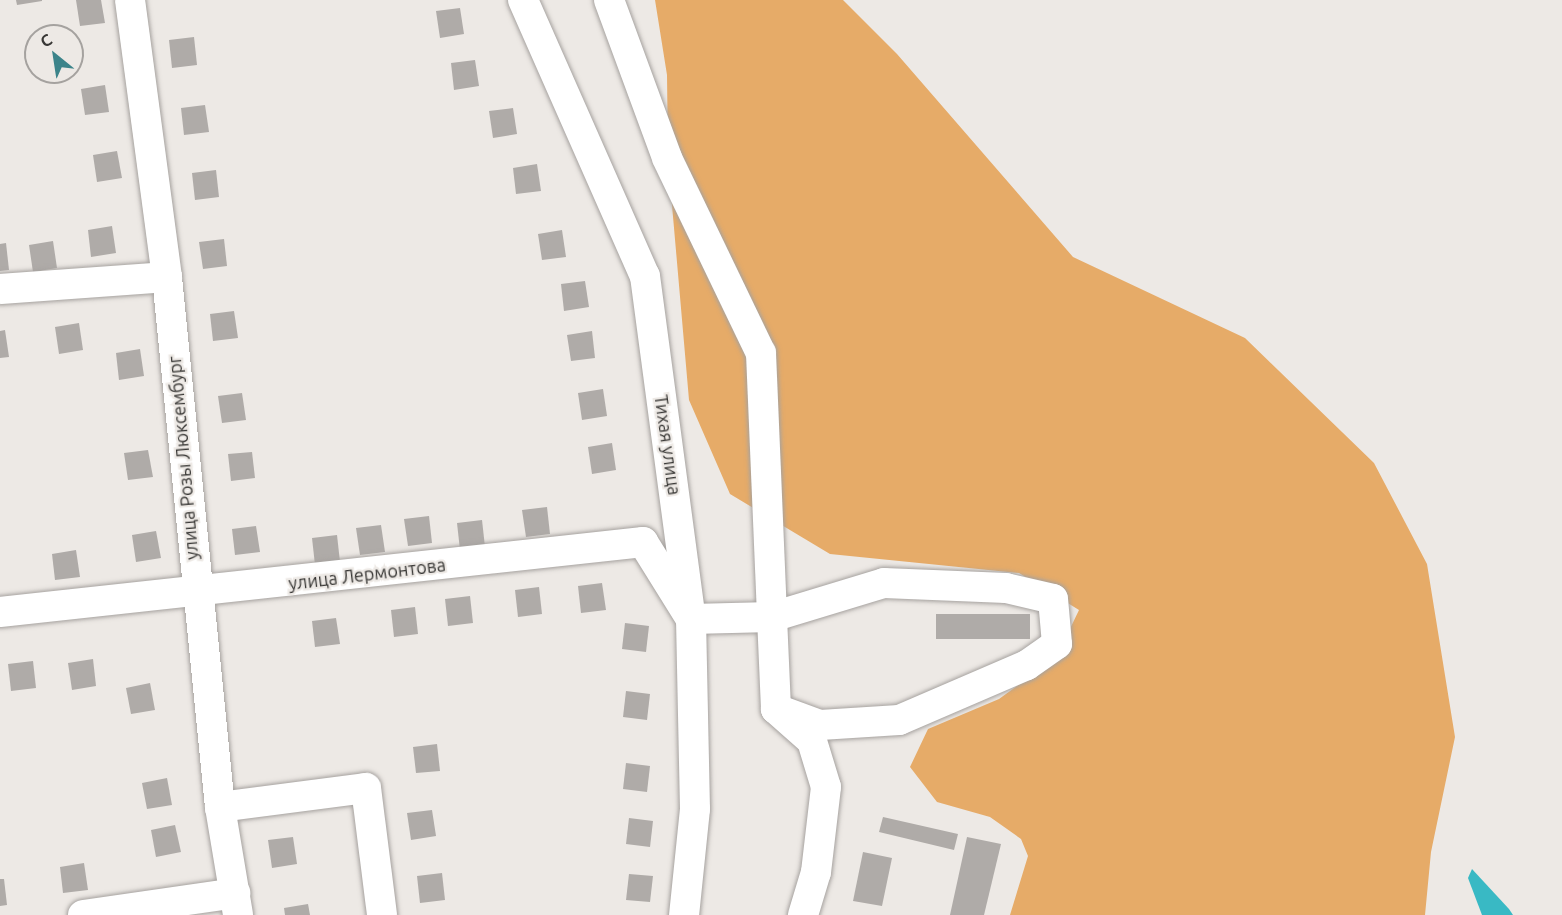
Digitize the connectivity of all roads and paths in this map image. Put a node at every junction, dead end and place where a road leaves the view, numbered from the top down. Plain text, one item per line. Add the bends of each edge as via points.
1 (130, 0) edge
2 (523, 0) edge
3 (609, 0) edge
4 (167, 277) junction
5 (0, 289) edge
6 (195, 594) junction
7 (0, 612) edge
8 (772, 617) junction
9 (692, 618) junction
10 (776, 709) junction
11 (220, 807) junction
12 (237, 904) edge
13 (83, 915) edge
14 (382, 915) edge
15 (684, 915) edge
16 (803, 915) edge

1 - 4 street, улица Розы Люксембург
2 - 9 street, Тихая улица via 645,276
3 - 8 street via 667,158 761,353
4 - 5 street
4 - 6 street, улица Розы Люксембург
6 - 7 street, улица Лермонтова
6 - 9 street, улица Лермонтова via 643,542
6 - 11 street, улица Розы Люксембург
8 - 9 street
8 - 10 street
8 - 10 street via 884,584 1006,588 1053,599 1057,644 1027,665 899,720 820,725
9 - 15 street, Тихая улица via 695,809
10 - 16 street via 812,741 826,787 816,872
11 - 12 street, улица Розы Люксембург
11 - 14 street via 366,788
12 - 13 street

